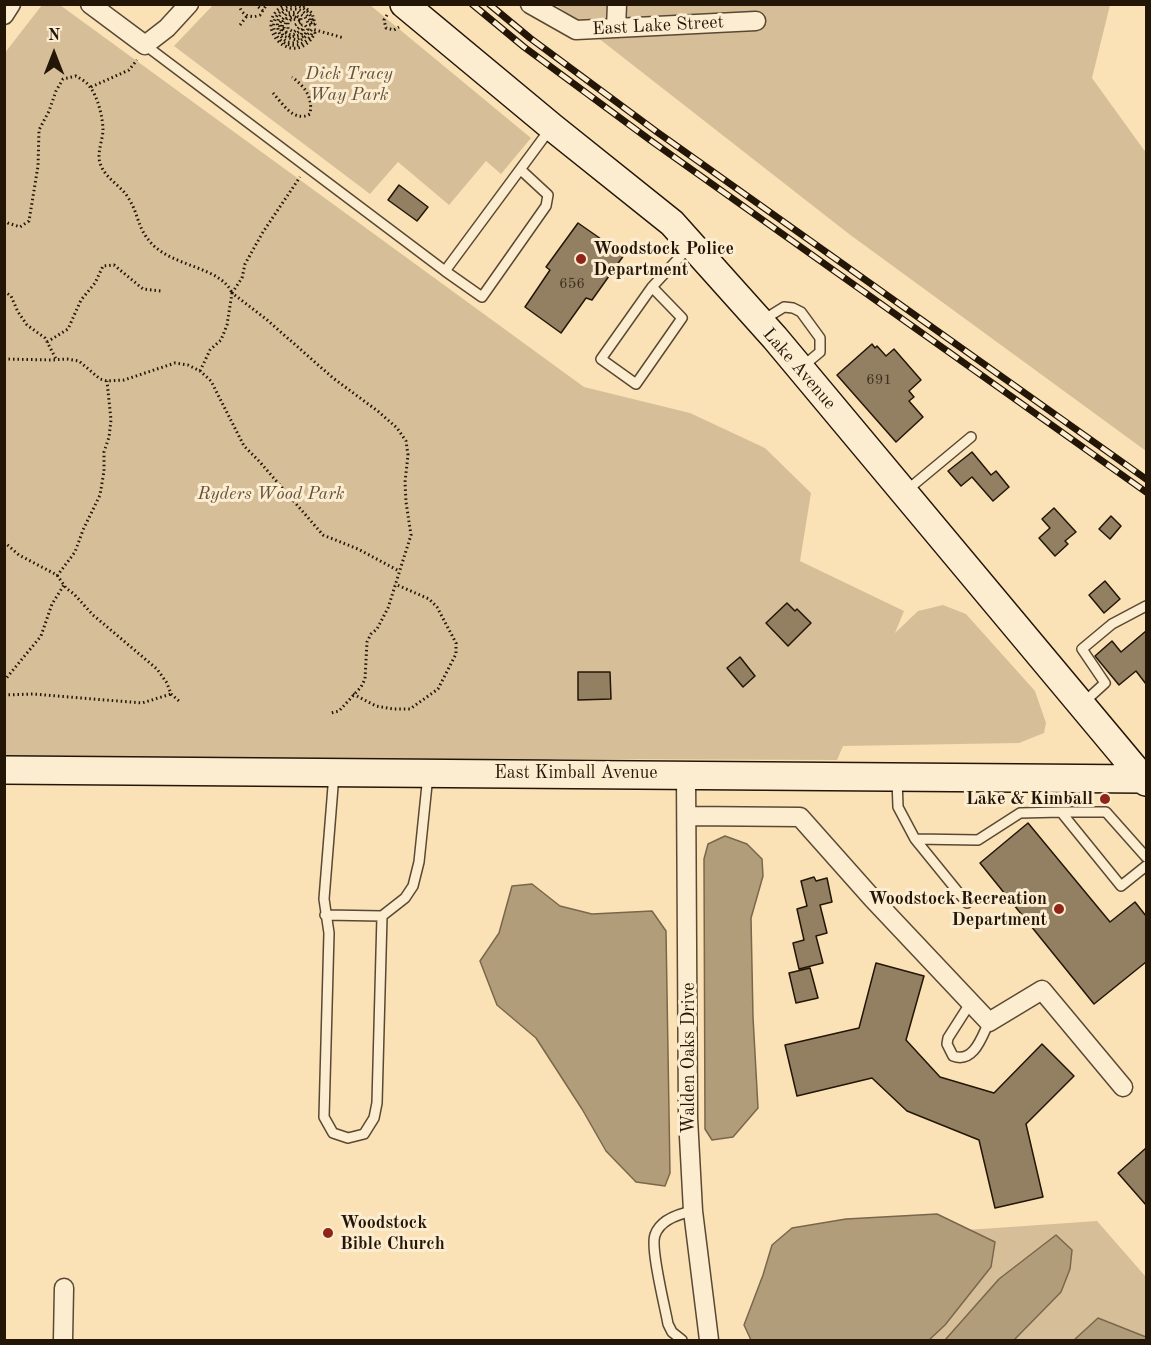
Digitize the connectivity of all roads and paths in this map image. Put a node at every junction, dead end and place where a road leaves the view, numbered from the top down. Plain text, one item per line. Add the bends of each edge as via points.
1 (11, 4) edge
2 (90, 4) edge
3 (189, 4) edge
4 (246, 4) edge
5 (255, 4) edge
6 (267, 4) edge
7 (286, 4) edge
8 (301, 4) edge
9 (530, 4) edge
10 (617, 4) edge
11 (239, 6) edge
12 (264, 12) junction
13 (4, 15) edge
14 (397, 15) edge
15 (247, 16) junction
16 (756, 21) dead end
17 (240, 25) dead end
18 (295, 25) dead end
19 (616, 28) junction
20 (345, 38) dead end
21 (148, 47) junction
22 (292, 77) dead end
23 (91, 87) junction
24 (273, 93) dead end
25 (552, 127) junction
26 (306, 170) dead end
27 (521, 170) junction
28 (4, 220) edge
29 (691, 245) junction
30 (445, 271) junction
31 (652, 287) junction
32 (4, 291) edge
33 (161, 291) dead end
34 (232, 293) junction
35 (759, 323) junction
36 (47, 342) junction
37 (4, 359) edge
38 (56, 359) junction
39 (801, 369) junction
40 (200, 371) junction
41 (107, 381) junction
42 (971, 437) dead end
43 (904, 493) junction
44 (4, 542) edge
45 (8, 546) junction
46 (4, 551) edge
47 (399, 571) junction
48 (57, 576) junction
49 (395, 584) junction
50 (64, 585) junction
51 (1146, 606) edge
52 (4, 681) edge
53 (171, 694) junction
54 (353, 694) junction
55 (4, 695) edge
56 (178, 700) dead end
57 (1081, 704) junction
58 (331, 713) dead end
59 (4, 770) edge
60 (334, 772) junction
61 (428, 772) junction
62 (686, 774) junction
63 (897, 776) junction
64 (1145, 780) edge
65 (1061, 812) junction
66 (688, 816) junction
67 (915, 839) junction
68 (1146, 857) edge
69 (1146, 866) edge
70 (967, 903) dead end
71 (325, 915) junction
72 (382, 916) junction
73 (971, 1002) junction
74 (989, 1022) junction
75 (1123, 1087) dead end
76 (693, 1211) junction
77 (64, 1288) dead end
78 (63, 1341) edge
79 (682, 1341) edge
80 (709, 1341) edge

1 - 13 street
2 - 21 street
3 - 21 street
4 - 11 path
5 - 12 path
6 - 12 path
7 - 20 path via 275,14 271,24 273,35 284,46 305,45 315,33 299,45 280,41 274,30 275,18 290,6 303,8 313,22 299,9 288,9 277,22 278,33 286,41 298,43 312,29
8 - 18 path via 312,13 315,24 310,26 302,14 292,11 281,19 280,32 287,39 300,39 307,26 294,32 287,26 298,18 289,18 284,28 293,35 304,28 301,35 290,37 282,29 283,21 292,14 301,18
9 - 19 street, East Lake Street via 576,30
10 - 19 street
11 - 15 path
12 - 15 path via 256,17
14 - 25 street, Lake Avenue
15 - 17 path
16 - 19 street, East Lake Street
21 - 23 path via 129,69
21 - 30 lane
22 - 24 path via 307,90 310,114 295,116
23 - 28 path via 76,76 63,79 39,130 29,221 20,227
23 - 34 path via 103,130 99,161 104,173 129,198 143,234 171,258 213,274 228,284
25 - 27 lane
25 - 29 street, Lake Avenue via 672,223
26 - 34 path via 262,232
27 - 30 lane
27 - 30 lane via 548,195 546,206 482,297
29 - 31 lane
29 - 35 street, Lake Avenue
31 - 31 lane via 682,318 636,384 601,359
32 - 36 path via 27,325
33 - 36 path via 143,289 114,265 103,266 68,329
34 - 40 path via 221,340 210,350
34 - 47 path via 379,412 406,441 406,502 411,535
35 - 39 street, Lake Avenue
35 - 39 lane via 784,307 801,312 820,338 820,352
36 - 38 path
37 - 38 path
38 - 41 path via 79,361
39 - 43 street, Lake Avenue
40 - 41 path via 175,363 124,380
40 - 47 path via 218,392 244,446 323,535
41 - 48 path via 111,420 100,495 75,552
42 - 43 lane
43 - 57 street, Lake Avenue
44 - 45 path
45 - 46 path
45 - 48 path
47 - 49 path
48 - 50 path
49 - 54 path via 388,608 367,642 364,679
49 - 54 path via 429,599 437,607 456,643 456,654 438,690 411,709 376,706
50 - 52 path via 52,604 41,636
50 - 53 path via 157,669
51 - 57 lane via 1112,624 1082,649 1105,683
53 - 55 path via 142,703
53 - 56 path
54 - 58 path via 339,711
57 - 64 street, Lake Avenue
59 - 60 street, East Kimball Avenue
60 - 61 street, East Kimball Avenue
60 - 71 lane
61 - 62 street, East Kimball Avenue
61 - 72 lane via 420,862 413,886 405,898
62 - 63 street, East Kimball Avenue
62 - 66 street, Walden Oaks Drive
63 - 64 street, East Kimball Avenue
63 - 67 lane via 898,807
65 - 67 lane via 1020,813 978,840
65 - 68 lane via 1106,812
65 - 69 lane via 1121,886
66 - 73 street via 800,817
66 - 76 street, Walden Oaks Drive via 688,1118
67 - 70 lane
71 - 72 lane
71 - 72 lane via 329,933 324,1117 333,1133 348,1138 364,1134 374,1118
73 - 74 street
73 - 74 lane via 948,1038 953,1056 959,1059 974,1052
74 - 75 street via 1042,990
76 - 79 lane via 672,1217 658,1229 653,1243 668,1324
76 - 80 street, Walden Oaks Drive
77 - 78 street

